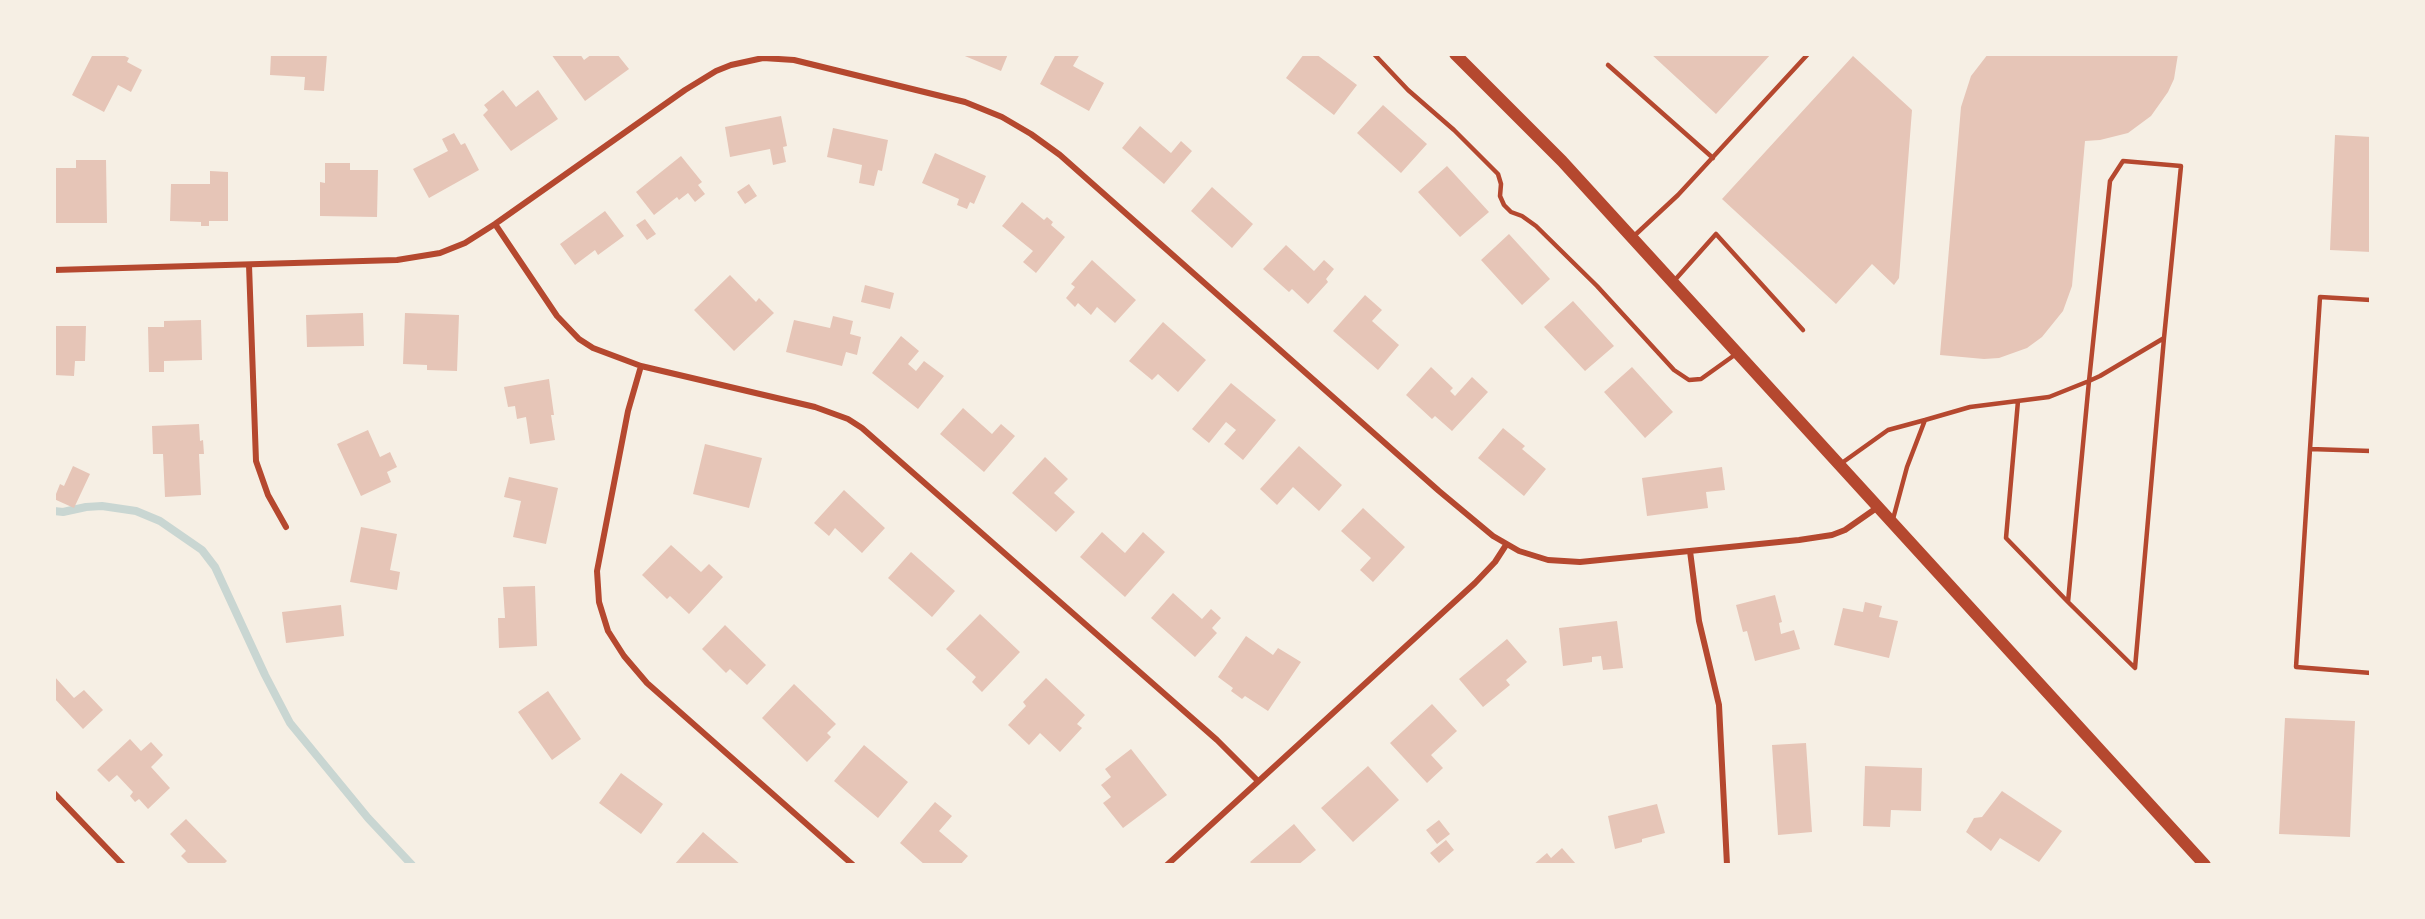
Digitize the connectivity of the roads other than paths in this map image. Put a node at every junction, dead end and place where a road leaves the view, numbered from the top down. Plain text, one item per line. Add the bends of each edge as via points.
1 (1374, 54) edge
2 (1455, 54) edge
3 (1808, 54) edge
4 (1608, 65) dead end
5 (1713, 158) junction
6 (495, 224) junction
7 (1632, 238) junction
8 (249, 265) junction
9 (54, 270) edge
10 (1673, 283) junction
11 (2371, 300) edge
12 (1803, 330) dead end
13 (2164, 338) junction
14 (1737, 354) junction
15 (641, 366) junction
16 (2088, 381) junction
17 (2018, 401) junction
18 (1925, 420) junction
19 (2310, 449) junction
20 (2371, 451) edge
21 (1839, 465) junction
22 (1879, 507) junction
23 (1892, 522) junction
24 (286, 527) dead end
25 (1506, 545) junction
26 (1690, 551) junction
27 (2068, 602) junction
28 (2371, 673) edge
29 (1258, 781) junction
30 (54, 793) edge
31 (123, 865) edge
32 (853, 865) edge
33 (1167, 865) edge
34 (1727, 865) edge
35 (2205, 865) edge

1 - 14 lane via 1498,174 1504,205 1536,226 1674,370 1689,380 1701,379
2 - 7 main road
3 - 5 lane
4 - 5 lane
5 - 7 lane
6 - 8 street via 452,249 411,259
6 - 15 street via 567,328 592,348
6 - 25 street via 700,80 731,65 778,58 810,62 965,102 1017,126 1059,155 1439,491
7 - 10 main road
8 - 9 street
8 - 24 street via 256,461 268,495
10 - 12 lane via 1716,234
10 - 14 main road
11 - 19 lane via 2319,297
13 - 16 lane
13 - 16 lane via 2181,166 2123,161 2110,181
13 - 27 lane via 2135,668
14 - 21 main road
15 - 29 street via 815,407 862,428 1217,740
15 - 32 street via 628,411 597,572 608,631 647,682
16 - 17 lane via 2049,397
16 - 27 lane
17 - 18 lane via 1970,407
17 - 27 lane via 2006,538
18 - 21 lane via 1888,430
18 - 23 lane
19 - 20 lane
19 - 28 lane via 2296,667
21 - 22 main road
22 - 23 main road
22 - 26 street via 1832,535
23 - 35 main road
25 - 26 street via 1548,560 1580,562
25 - 29 street via 1475,583
26 - 34 street via 1699,621 1719,705
29 - 33 street
30 - 31 street

